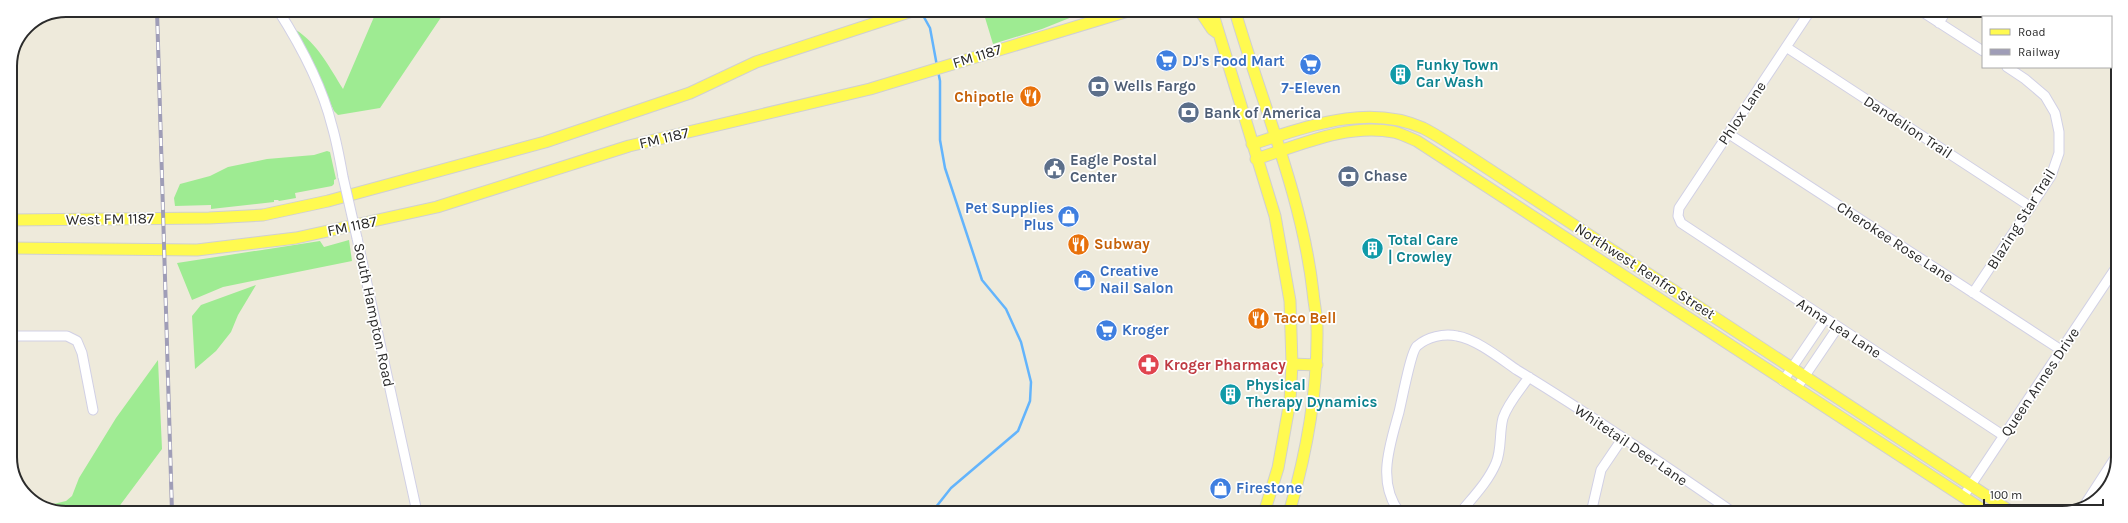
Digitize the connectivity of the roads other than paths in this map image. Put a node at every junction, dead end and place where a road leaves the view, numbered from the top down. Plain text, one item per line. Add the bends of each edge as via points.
1 (282, 17) edge
2 (893, 17) edge
3 (1090, 17) edge
4 (1106, 17) edge
5 (1204, 17) edge
6 (1214, 17) edge
7 (1238, 17) edge
8 (1806, 17) edge
9 (1930, 17) edge
10 (1942, 17) edge
11 (1084, 23) junction
12 (1939, 23) junction
13 (1219, 35) junction
14 (1786, 47) junction
15 (1982, 50) edge
16 (2009, 68) edge
17 (1396, 119) junction
18 (1395, 132) junction
19 (1729, 134) junction
20 (1275, 137) junction
21 (1252, 144) junction
22 (1280, 151) junction
23 (1256, 159) junction
24 (2031, 207) junction
25 (1678, 216) joint
26 (210, 218) joint
27 (17, 220) edge
28 (17, 248) edge
29 (197, 250) joint
30 (2111, 275) edge
31 (1973, 293) junction
32 (1825, 319) junction
33 (1838, 327) junction
34 (17, 336) edge
35 (2061, 350) junction
36 (1292, 364) junction
37 (1317, 365) junction
38 (1792, 368) junction
39 (1529, 377) junction
40 (1805, 377) junction
41 (1784, 381) junction
42 (1796, 389) junction
43 (93, 410) dead end
44 (2004, 436) junction
45 (1622, 439) junction
46 (2110, 466) edge
47 (1971, 486) junction
48 (1963, 498) junction
49 (2089, 498) edge
50 (416, 506) edge
51 (1266, 506) edge
52 (1291, 506) edge
53 (1396, 506) edge
54 (1466, 506) edge
55 (1593, 506) edge
56 (1716, 506) edge
57 (1976, 506) edge
58 (2002, 506) edge

1 - 50 street, South Hampton Road, bridge via 295,37 320,90 332,125
2 - 26 main road, FM 1187 / FM 1187 via 756,62 690,93 545,142 328,201 263,215
3 - 11 main road
4 - 11 main road, FM 1187 / FM 1187
5 - 13 main road
6 - 13 main road
7 - 20 main road
8 - 14 street, Phlox Lane
9 - 12 street
10 - 12 street
11 - 29 main road, FM 1187 / FM 1187 via 870,89 629,146 437,207 296,238
12 - 15 street
13 - 21 main road
14 - 19 street, Phlox Lane
14 - 24 street, Dandelion Trail
16 - 24 street, Blazing Star Trail via 2025,78 2045,96 2055,113 2059,132 2059,153 2051,176
17 - 18 main road
17 - 20 main road, Northwest Renfro Street via 1372,116 1347,118
17 - 38 main road, Northwest Renfro Street via 1424,128 1458,148
18 - 22 main road, Northwest Renfro Street via 1354,131
18 - 41 main road, Northwest Renfro Street via 1417,141 1451,161
19 - 25 street, Phlox Lane via 1680,208
19 - 31 street, Cherokee Rose Lane
20 - 21 main road, Northwest Renfro Street
20 - 22 main road
21 - 23 main road
22 - 23 main road, Northwest Renfro Street
22 - 37 main road via 1300,218 1310,268 1317,327
23 - 36 main road via 1275,216 1290,301
24 - 31 street, Blazing Star Trail
25 - 32 street, Anna Lea Lane via 1686,228
26 - 27 main road, West FM 1187 / FM 1187
28 - 29 main road, West FM 1187 / FM 1187
30 - 35 street, Queen Annes Drive
31 - 35 street, Cherokee Rose Lane
32 - 33 street, Anna Lea Lane
32 - 38 street
33 - 40 street
33 - 44 street, Anna Lea Lane
34 - 43 street via 67,336 77,342 82,353
35 - 44 street, Queen Annes Drive
36 - 37 main road
36 - 51 main road via 1290,401 1278,468
37 - 52 main road via 1313,408 1302,466
38 - 40 main road, Northwest Renfro Street
38 - 41 street
39 - 45 street, Whitetail Deer Lane
39 - 53 street, Whitetail Deer Lane via 1469,340 1458,336 1432,338 1416,346 1411,356 1386,465 1390,495
39 - 54 street via 1503,418 1495,465
40 - 42 street
40 - 47 main road, Northwest Renfro Street
41 - 42 main road, Northwest Renfro Street
42 - 48 main road, Northwest Renfro Street
44 - 47 street, Queen Annes Drive
45 - 55 street via 1601,470
45 - 56 street, Whitetail Deer Lane
46 - 49 street
47 - 48 street, Queen Annes Drive
47 - 58 main road, Northwest Renfro Street
48 - 57 main road, Northwest Renfro Street

